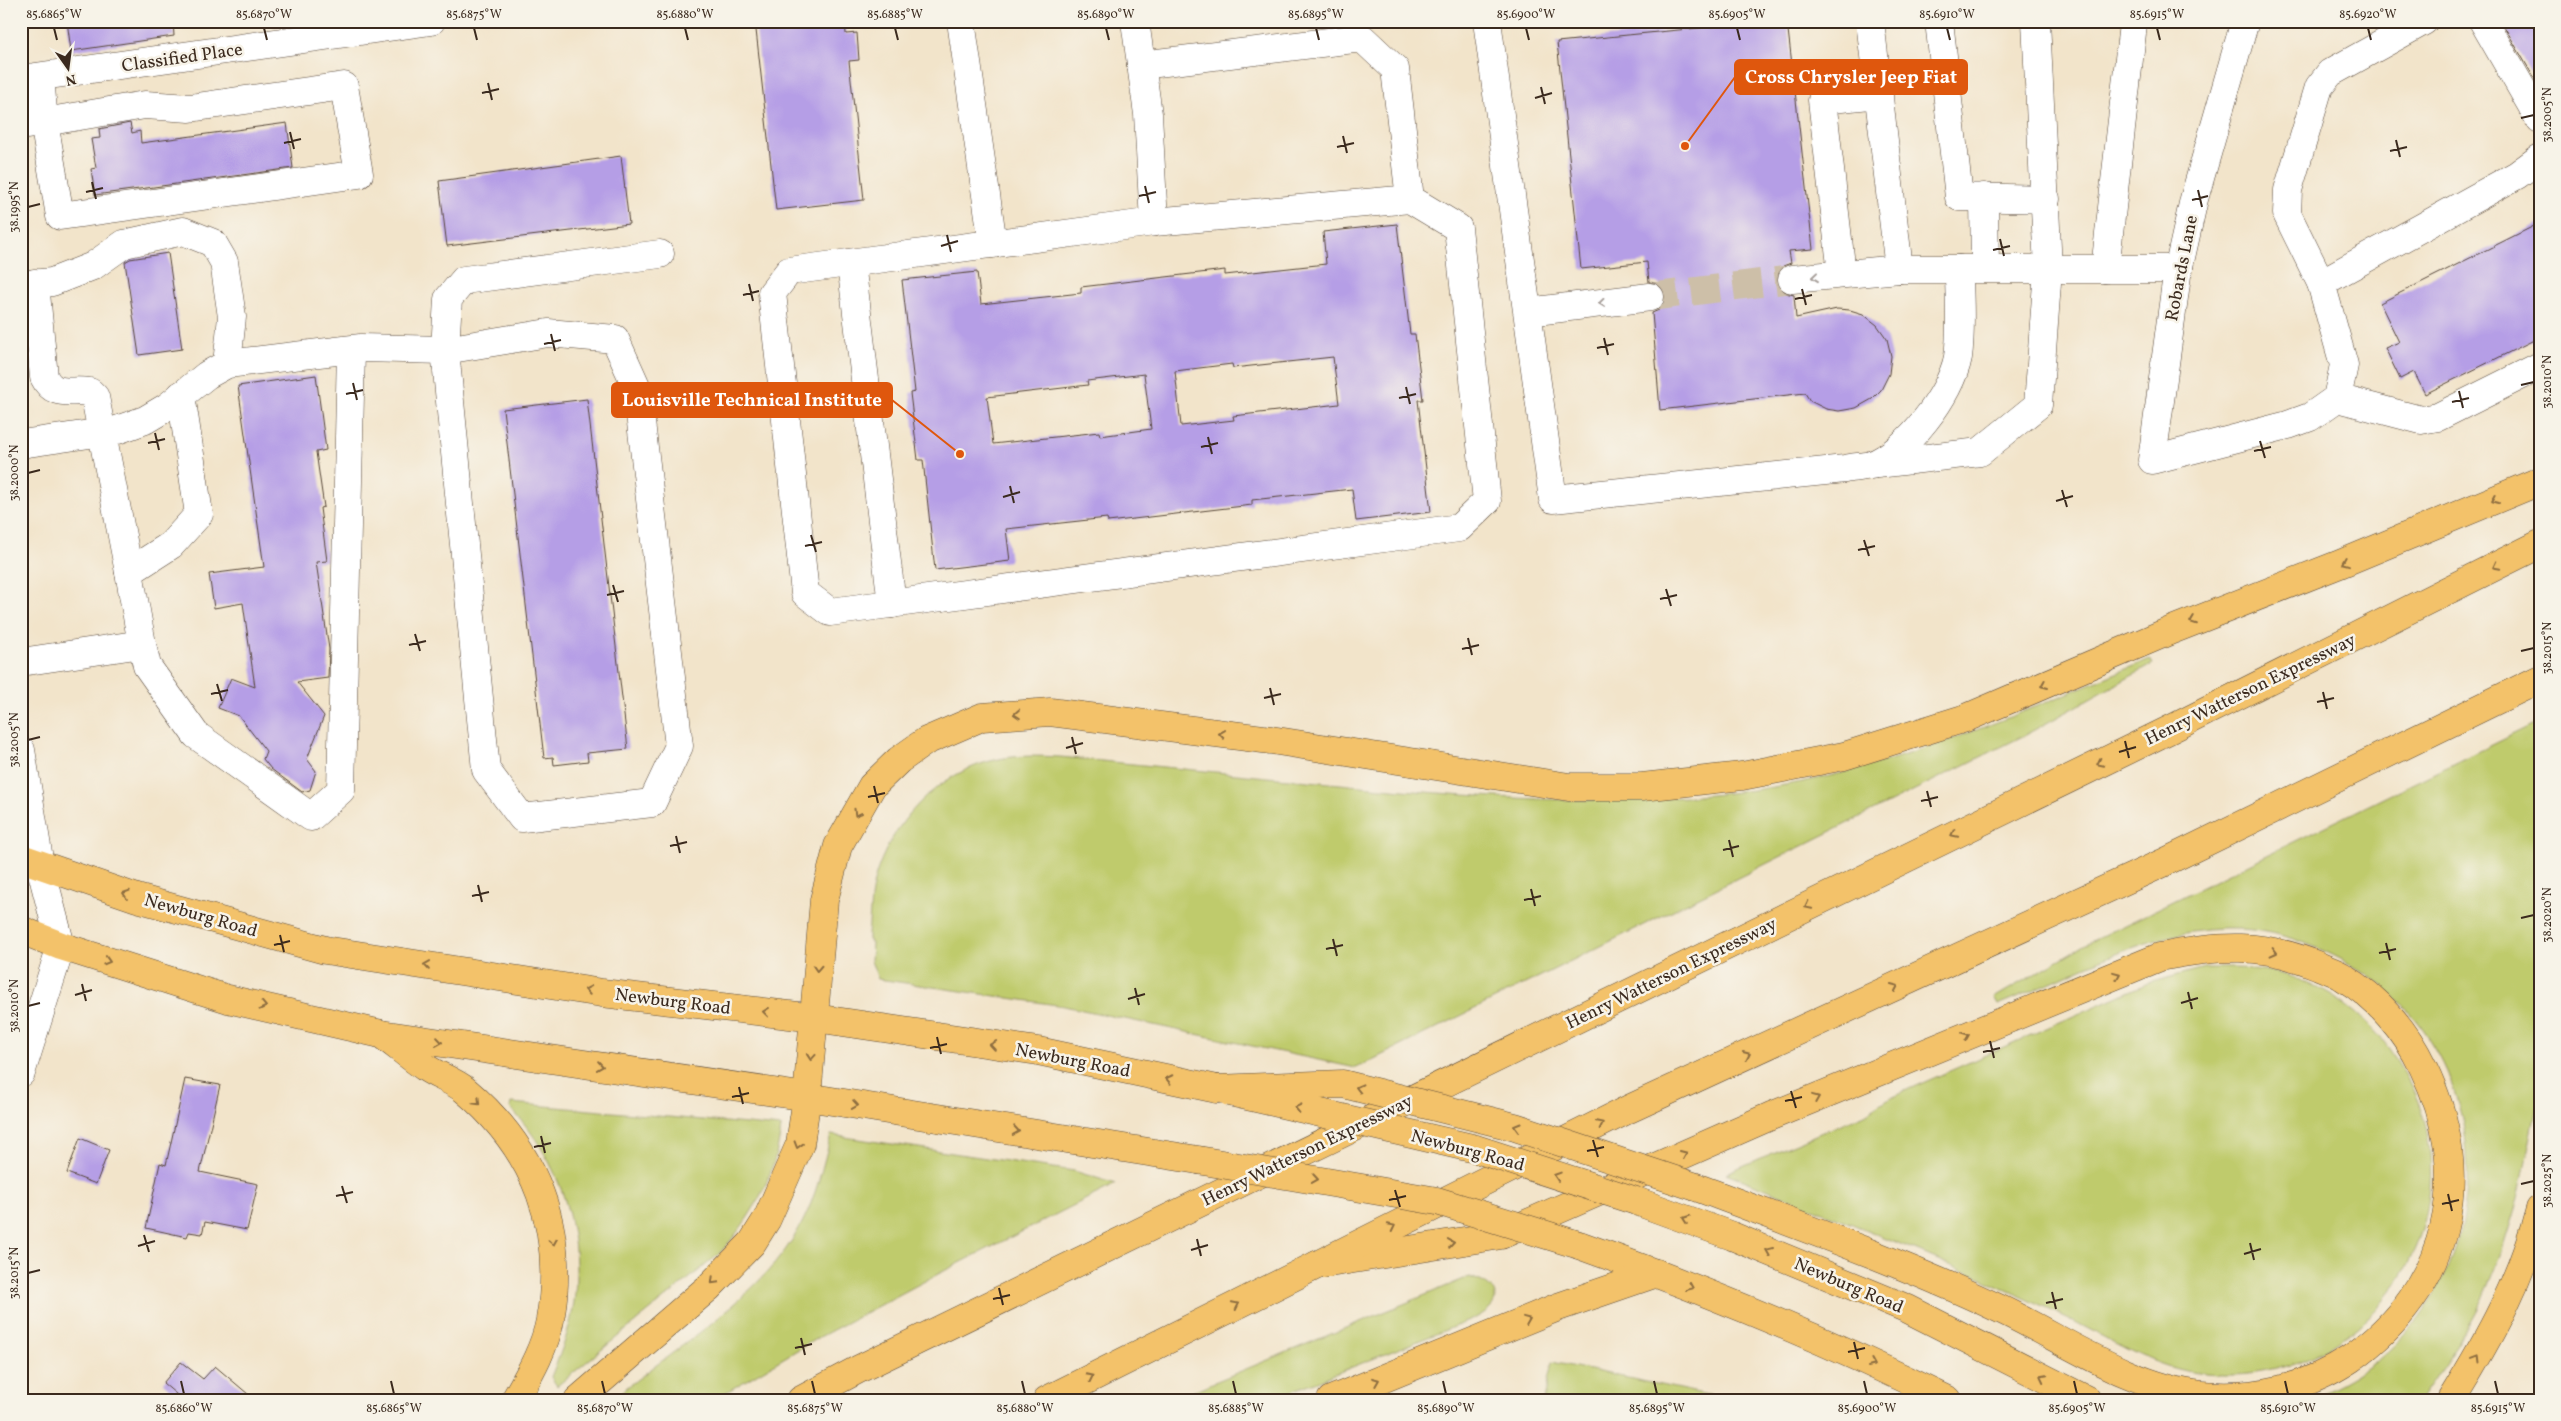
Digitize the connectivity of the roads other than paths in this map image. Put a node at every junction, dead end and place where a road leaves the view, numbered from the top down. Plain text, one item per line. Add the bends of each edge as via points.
1 (431, 21) edge
2 (961, 21) edge
3 (1135, 21) edge
4 (1487, 21) edge
5 (1870, 21) edge
6 (1939, 21) edge
7 (2036, 21) edge
8 (2130, 21) edge
9 (2245, 21) edge
10 (2424, 21) edge
11 (2483, 21) edge
12 (1141, 64) junction
13 (31, 78) edge
14 (1879, 94) junction
15 (2540, 120) edge
16 (32, 124) edge
17 (2540, 158) edge
18 (1984, 197) junction
19 (1410, 199) junction
20 (2046, 199) junction
21 (1154, 222) junction
22 (993, 244) junction
23 (660, 254) dead end
24 (851, 263) junction
25 (1972, 268) junction
26 (2048, 268) junction
27 (1899, 269) junction
28 (2105, 269) junction
29 (2179, 269) junction
30 (1842, 274) junction
31 (1792, 279) tunnel mouth
32 (2321, 283) junction
33 (28, 284) edge
34 (1650, 297) tunnel mouth
35 (1528, 312) junction
36 (356, 349) junction
37 (445, 350) junction
38 (227, 364) junction
39 (2540, 366) edge
40 (181, 395) junction
41 (2337, 398) junction
42 (102, 432) junction
43 (21, 444) edge
44 (1871, 465) junction
45 (2540, 481) edge
46 (2540, 544) edge
47 (129, 572) junction
48 (892, 604) junction
49 (142, 644) junction
50 (21, 662) edge
51 (2540, 679) edge
52 (21, 750) edge
53 (31, 861) edge
54 (21, 930) edge
55 (61, 946) junction
56 (815, 1018) junction
57 (381, 1034) junction
58 (21, 1073) edge
59 (1217, 1089) junction
60 (807, 1097) junction
61 (2540, 1209) edge
62 (1317, 1265) junction
63 (1657, 1273) junction
64 (516, 1400) edge
65 (578, 1400) edge
66 (801, 1400) edge
67 (1047, 1400) edge
68 (1331, 1400) edge
69 (1948, 1400) edge
70 (2087, 1400) edge
71 (2451, 1400) edge

1 - 13 street, Classified Place
2 - 22 street
3 - 12 street
4 - 35 street
5 - 14 street
6 - 18 street via 1959,197
7 - 20 street
8 - 28 street via 2133,24
9 - 29 street, Robards Lane via 2197,190
10 - 32 street via 2330,73 2319,88 2288,190 2287,214
11 - 15 street
12 - 19 street via 1362,38 1395,69
12 - 21 street via 1148,114
13 - 16 street
14 - 27 street
14 - 30 street via 1822,100
16 - 16 street via 60,216 359,174 344,86 190,108 145,105
17 - 32 street via 2517,175
18 - 20 street
18 - 25 street
19 - 21 street
19 - 48 street via 1458,228 1488,501 1459,528
20 - 26 street
21 - 22 street
22 - 24 street
23 - 37 street via 464,280 448,299
24 - 48 street
24 - 48 street via 789,271 772,293 805,593 830,612
25 - 26 street
25 - 27 street
25 - 44 street via 1958,358 1952,375 1915,433 1894,453
26 - 28 street
26 - 44 street via 2038,405 1980,452
27 - 30 street
28 - 29 street
29 - 41 street, Robards Lane via 2152,460 2288,425 2310,416
30 -> 31 street
32 - 41 street via 2344,365
33 - 38 street via 52,282 93,266 124,244 183,231 214,243 224,262 232,317
33 - 42 street via 48,386 54,390 90,392 95,397
34 -> 35 street
35 - 44 street via 1553,499
36 - 37 street
36 - 38 street
36 - 49 street via 341,790 311,817 196,735 147,666
37 - 37 street via 548,333 615,338 637,388 679,746 652,803 522,818 486,770
38 - 40 street
39 - 41 street via 2438,417 2421,420
40 - 42 street via 145,420
40 - 47 street via 199,514 171,545
42 - 43 street
42 - 47 street
45 -> 56 main road via 2172,630 1966,718 1844,756 1742,776 1642,787 1569,787 1271,740 1066,713 982,717 926,741 899,760 872,786 838,846 824,900
46 -> 66 main road, Henry Watterson Expressway via 2167,731 858,1369
47 - 49 street
49 - 50 street
62 -> 51 main road via 1630,1109 2163,863
52 - 53 street
53 - 55 street
56 -> 53 main road, Newburg Road via 602,993 325,950 137,898
54 - 55 main road
55 -> 57 main road via 228,998
55 - 58 street
59 -> 56 main road, Newburg Road via 1038,1052
56 -> 60 main road
57 -> 60 main road
57 -> 64 main road via 464,1090 496,1121 524,1158 540,1189 554,1249 550,1321 536,1362
62 -> 59 main road, bridge via 1500,1235 1771,1116 2151,960 2202,949 2252,947 2300,959 2343,976 2372,999 2396,1023 2435,1090 2447,1133 2451,1172 2448,1208 2437,1249 2422,1284 2400,1316 2368,1346 2338,1367 2273,1392 2241,1396 2193,1393 2168,1389 2140,1379 1997,1307 1832,1238 1696,1186 1515,1127 1343,1084
70 -> 59 main road, Newburg Road, bridge via 1908,1309 1732,1236 1476,1149
60 -> 63 main road, bridge via 1437,1201
60 -> 65 main road via 800,1144 767,1219 752,1243 708,1288
71 -> 61 main road via 2511,1294 2529,1251
67 -> 62 main road
68 -> 63 main road via 1558,1307
63 -> 69 main road via 1894,1373

